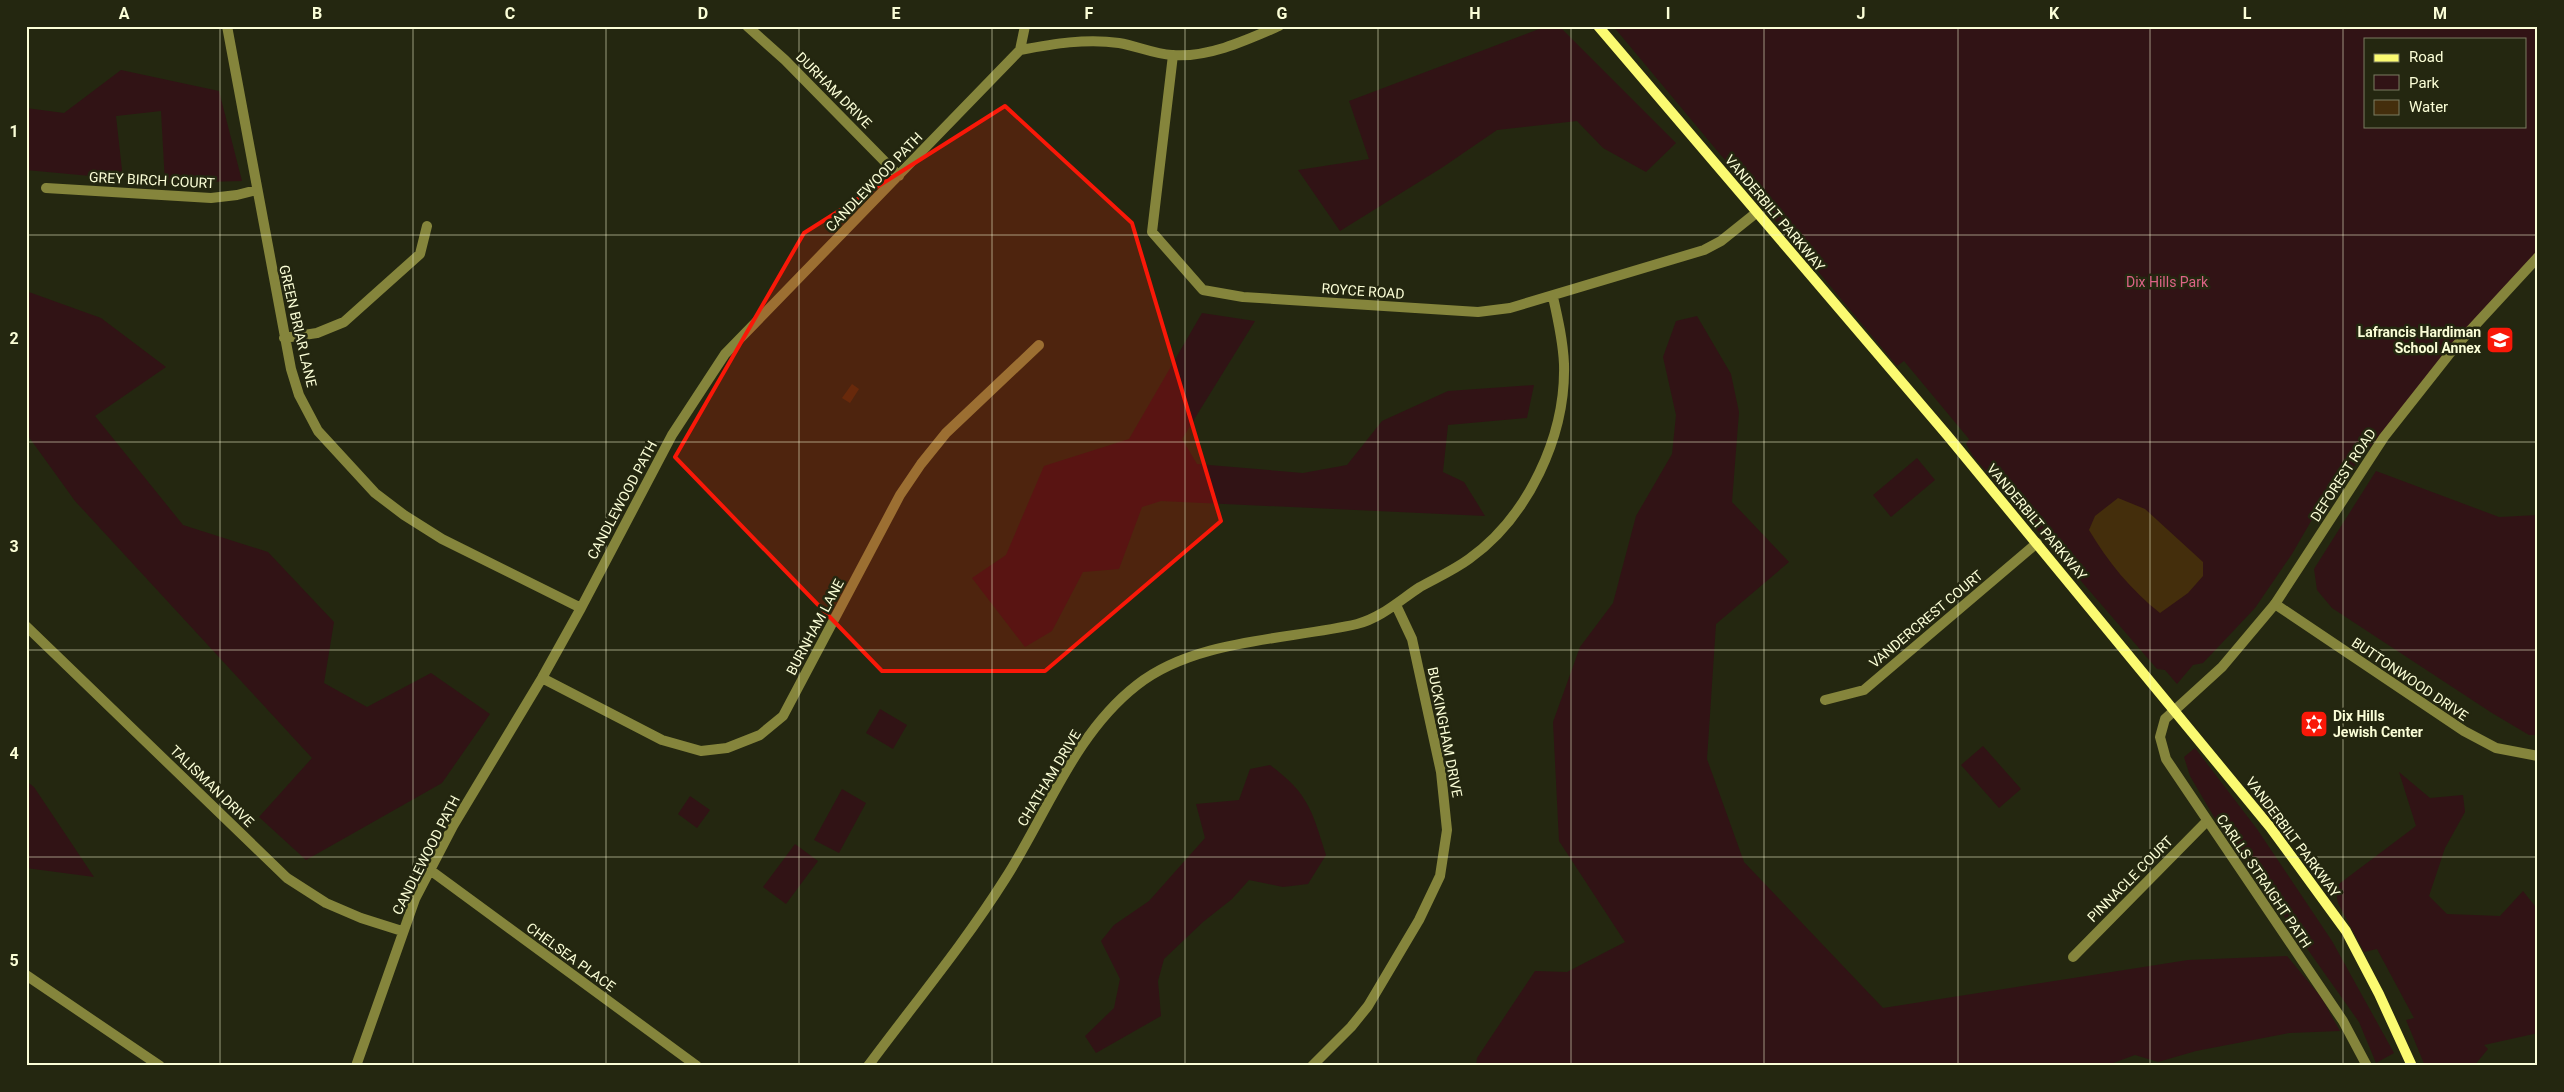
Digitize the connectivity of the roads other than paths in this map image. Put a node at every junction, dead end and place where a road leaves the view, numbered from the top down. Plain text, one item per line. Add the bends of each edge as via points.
1 (227, 26) edge
2 (746, 26) edge
3 (1025, 26) edge
4 (1279, 26) edge
5 (1598, 26) edge
6 (1020, 50) junction
7 (1173, 55) junction
8 (900, 176) junction
9 (46, 188) dead end
10 (256, 190) junction
11 (1756, 213) junction
12 (427, 226) dead end
13 (2538, 256) edge
14 (1553, 297) junction
15 (284, 338) junction
16 (1039, 345) dead end
17 (2037, 543) junction
18 (2275, 604) junction
19 (1396, 605) junction
20 (581, 608) junction
21 (26, 626) edge
22 (542, 678) junction
23 (1825, 700) dead end
24 (2175, 710) junction
25 (2538, 756) edge
26 (2207, 821) junction
27 (430, 870) junction
28 (402, 931) junction
29 (2073, 956) dead end
30 (26, 975) edge
31 (160, 1066) edge
32 (356, 1066) edge
33 (697, 1066) edge
34 (868, 1066) edge
35 (1312, 1066) edge
36 (2367, 1066) edge
37 (2412, 1066) edge

1 - 10 street, GREEN BRIAR LANE
2 - 8 street, DURHAM DRIVE via 785,60
3 - 6 street
4 - 7 street via 1237,43
5 - 11 main road, VANDERBILT PARKWAY
6 - 7 street via 1061,42 1088,41 1118,43
6 - 8 street, CANDLEWOOD PATH
7 - 14 street, ROYCE ROAD via 1152,232 1203,290 1243,297 1478,312
8 - 20 street, CANDLEWOOD PATH via 725,354 672,434
9 - 10 street, GREY BIRCH COURT via 211,198
10 - 15 street, GREEN BRIAR LANE
11 - 14 street, ROYCE ROAD via 1721,241 1704,250
11 - 17 main road, VANDERBILT PARKWAY
12 - 15 street via 420,254 344,322 317,333
13 - 18 street, DEFOREST ROAD via 2455,346 2384,437
14 - 19 street, CHATHAM DRIVE via 1564,365 1562,402 1552,444 1535,480 1516,512 1494,538 1470,559
15 - 20 street, GREEN BRIAR LANE via 299,396 318,431 375,493 442,539
16 - 22 street, BURNHAM LANE via 946,433 921,464 900,496 783,716 760,735 727,748 701,751 662,740
17 - 23 street, VANDERCREST COURT via 1864,690
17 - 24 main road, VANDERBILT PARKWAY
18 - 24 street, DEFOREST ROAD via 2222,667
18 - 25 street, BUTTONWOOD DRIVE via 2464,731 2496,748
19 - 34 street, CHATHAM DRIVE via 1361,623 1190,657 1138,684 1107,712 1079,749 1027,843 985,909
19 - 35 street, BUCKINGHAM DRIVE via 1412,639 1441,772 1447,830 1440,876 1419,920 1368,1006 1352,1027
20 - 22 street, CANDLEWOOD PATH
21 - 28 street, TALISMAN DRIVE via 287,878 326,903
22 - 27 street, CANDLEWOOD PATH
24 - 26 street, CARLLS STRAIGHT PATH via 2165,719 2160,737 2166,759
24 - 37 main road, VANDERBILT PARKWAY via 2270,827 2346,931
26 - 29 street, PINNACLE COURT
26 - 36 street, CARLLS STRAIGHT PATH via 2343,1021
27 - 28 street, CANDLEWOOD PATH
27 - 33 street, CHELSEA PLACE
28 - 32 street, CANDLEWOOD PATH
30 - 31 street

